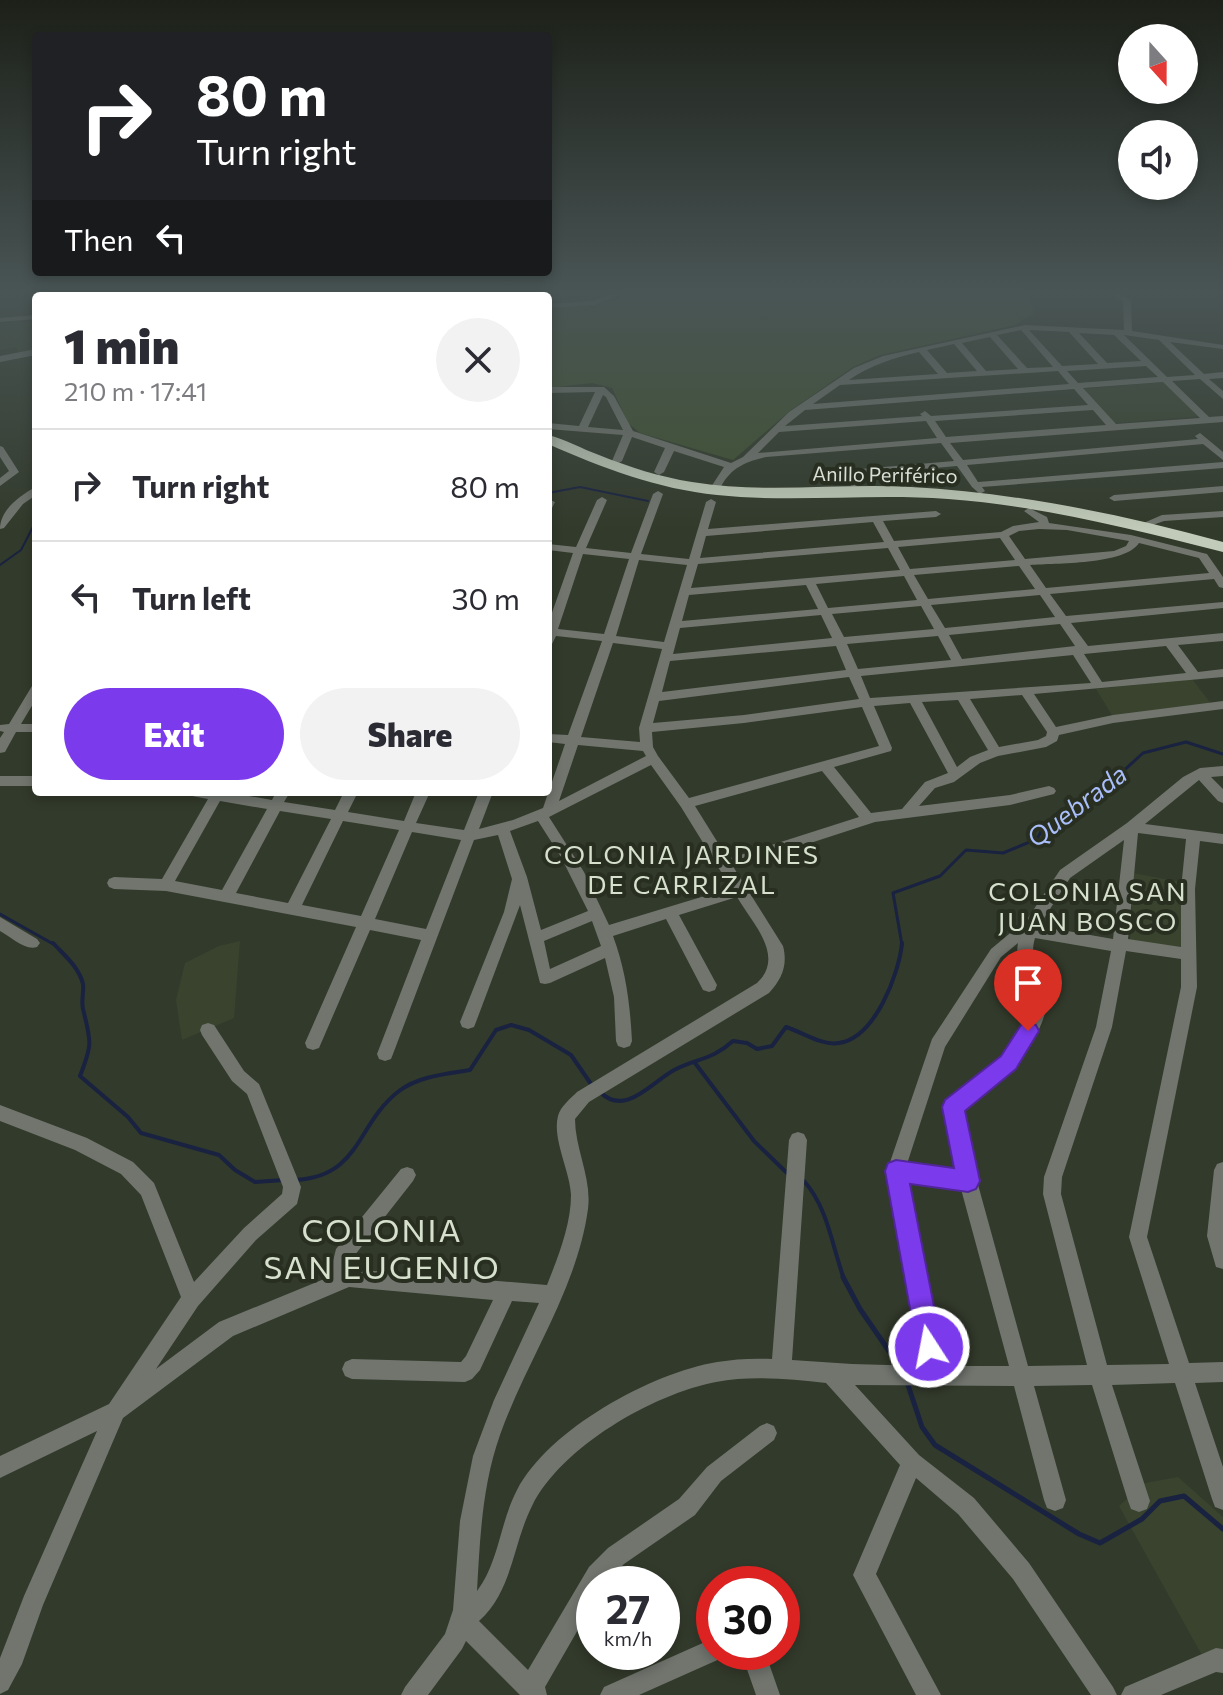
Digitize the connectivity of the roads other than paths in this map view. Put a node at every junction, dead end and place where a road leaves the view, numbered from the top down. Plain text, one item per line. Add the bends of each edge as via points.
1 (854, 372) edge
2 (897, 372) edge
3 (942, 372) edge
4 (1010, 372) edge
5 (1063, 372) edge
6 (1157, 372) edge
7 (1198, 372) edge
8 (984, 374) joint
9 (1223, 375) edge
10 (945, 376) junction
11 (1203, 377) junction
12 (902, 379) junction
13 (1166, 381) junction
14 (837, 383) junction
15 (1077, 387) junction
16 (601, 389) junction
17 (552, 393) edge
18 (1223, 396) edge
19 (916, 399) junction
20 (804, 407) junction
21 (1095, 407) junction
22 (928, 419) junction
23 (1223, 419) edge
24 (1207, 420) junction
25 (1185, 422) junction
26 (552, 426) edge
27 (1113, 427) junction
28 (776, 429) junction
29 (582, 430) junction
30 (629, 433) junction
31 (552, 438) edge
32 (552, 439) edge
33 (944, 440) junction
34 (1206, 441) junction
35 (671, 446) junction
36 (836, 448) junction
37 (0, 449) edge
38 (552, 451) edge
39 (1223, 457) edge
40 (552, 458) edge
41 (747, 458) junction
42 (617, 461) junction
43 (959, 462) junction
44 (1223, 465) edge
45 (731, 466) junction
46 (659, 472) junction
47 (852, 479) junction
48 (0, 483) edge
49 (716, 484) junction
50 (978, 488) junction
51 (1223, 489) edge
52 (32, 493) edge
53 (658, 494) junction
54 (1144, 496) junction
55 (1114, 498) dead end
56 (602, 500) dead end
57 (954, 502) junction
58 (710, 503) junction
59 (1024, 506) junction
60 (936, 514) dead end
61 (1223, 514) edge
62 (882, 515) junction
63 (1162, 518) junction
64 (1045, 525) junction
65 (1144, 525) junction
66 (0, 526) edge
67 (702, 533) junction
68 (1003, 535) junction
69 (1135, 540) junction
70 (893, 546) junction
71 (1223, 547) edge
72 (552, 548) edge
73 (579, 551) junction
74 (1223, 556) edge
75 (633, 558) junction
76 (695, 561) junction
77 (1023, 562) junction
78 (908, 573) junction
79 (1219, 581) edge
80 (810, 582) junction
81 (1042, 591) junction
82 (685, 592) junction
83 (926, 602) junction
84 (1223, 605) edge
85 (825, 612) junction
86 (1062, 620) junction
87 (676, 625) junction
88 (552, 626) edge
89 (942, 631) junction
90 (552, 634) edge
91 (1223, 637) edge
92 (609, 638) junction
93 (840, 642) junction
94 (1169, 642) junction
95 (1080, 650) junction
96 (667, 652) junction
97 (959, 663) junction
98 (853, 673) junction
99 (1223, 673) edge
100 (1195, 676) junction
101 (1099, 686) junction
102 (1025, 690) junction
103 (32, 694) edge
104 (961, 695) junction
105 (655, 697) junction
106 (914, 699) junction
107 (867, 702) junction
108 (1223, 705) edge
109 (6, 728) edge
110 (32, 728) edge
111 (645, 728) junction
112 (1053, 732) junction
113 (552, 738) edge
114 (573, 741) junction
115 (0, 749) edge
116 (650, 752) junction
117 (996, 752) junction
118 (824, 764) junction
119 (1223, 771) edge
120 (1200, 773) junction
121 (955, 775) junction
122 (0, 781) edge
123 (32, 781) edge
124 (1049, 791) dead end
125 (552, 794) edge
126 (217, 796) edge
127 (227, 796) edge
128 (280, 796) edge
129 (349, 796) edge
130 (421, 796) edge
131 (484, 796) edge
132 (551, 796) edge
133 (1223, 798) edge
134 (686, 804) junction
135 (274, 806) junction
136 (340, 813) junction
137 (906, 813) junction
138 (544, 814) junction
139 (868, 819) junction
140 (408, 826) junction
141 (1132, 827) junction
142 (503, 830) junction
143 (469, 836) junction
144 (1193, 837) junction
145 (1223, 839) edge
146 (726, 865) junction
147 (520, 877) junction
148 (114, 883) dead end
149 (166, 885) junction
150 (741, 890) junction
151 (226, 897) junction
152 (293, 908) junction
153 (670, 913) junction
154 (595, 914) junction
155 (0, 923) edge
156 (365, 925) junction
157 (1032, 926) junction
158 (603, 933) junction
159 (428, 935) junction
160 (536, 938) junction
161 (32, 943) dead end
162 (1119, 945) junction
163 (608, 950) junction
164 (1190, 954) junction
165 (709, 985) dead end
166 (468, 1022) dead end
167 (208, 1030) dead end
168 (624, 1041) dead end
169 (313, 1043) dead end
170 (385, 1054) dead end
171 (0, 1113) edge
172 (798, 1140) dead end
173 (1223, 1170) edge
174 (896, 1171) junction
175 (407, 1175) dead end
176 (968, 1181) junction
177 (1223, 1260) edge
178 (337, 1282) junction
179 (507, 1290) junction
180 (552, 1295) junction
181 (191, 1299) junction
182 (781, 1368) junction
183 (352, 1369) dead end
184 (1223, 1372) edge
185 (1181, 1373) junction
186 (1099, 1374) junction
187 (833, 1375) junction
188 (929, 1376) junction
189 (1020, 1376) junction
190 (116, 1411) junction
191 (767, 1433) dead end
192 (912, 1462) junction
193 (0, 1467) edge
194 (1223, 1499) edge
195 (1055, 1500) dead end
196 (1139, 1501) dead end
197 (462, 1621) junction
198 (696, 1658) edge
199 (1223, 1661) edge
200 (759, 1670) edge
201 (0, 1682) edge
202 (534, 1692) edge
203 (413, 1695) edge
204 (612, 1695) edge
205 (768, 1695) edge
206 (929, 1695) edge
207 (1105, 1695) edge
208 (1133, 1695) edge

1 - 14 street
2 - 12 street
3 - 10 street
4 - 8 street
5 - 15 street
6 - 13 street
7 - 11 street
8 - 10 street
9 - 11 street
10 - 12 street
11 - 13 street
11 - 18 street
12 - 14 street
12 - 19 street
13 - 15 street
13 - 24 street
14 - 20 street
15 - 19 street
15 - 21 street
16 - 17 street
16 - 29 street
16 - 30 street
19 - 20 street
19 - 22 street
20 - 28 street
21 - 22 street
21 - 27 street
22 - 28 street
22 - 33 street
23 - 24 street
24 - 25 street
25 - 27 street
25 - 34 street
26 - 29 street
27 - 33 street
28 - 41 street
29 - 30 street
30 - 35 street
30 - 42 street
31 - 42 highway
32 - 59 highway, Anillo Periférico via 635,473 707,489 909,491
33 - 36 street
33 - 43 street
34 - 39 street
34 - 43 street
35 - 45 street
35 - 46 street
36 - 41 street
36 - 47 street
37 - 48 street via 14,472
38 - 57 highway, Anillo Periférico via 624,478 693,495 752,501
40 - 53 highway
41 - 45 street
42 - 46 highway
43 - 47 street
43 - 50 street
44 - 50 street
45 - 49 street
46 - 49 highway
47 - 49 highway
47 - 50 highway
50 - 59 highway
51 - 54 street
52 - 66 street
53 - 58 highway
53 - 75 street
54 - 55 street
54 - 63 street
56 - 73 street
57 - 59 highway, Anillo Periférico
57 - 62 highway
58 - 62 highway
58 - 67 street
59 - 64 street
59 - 65 highway, Anillo Periférico
59 - 74 highway, Anillo Periférico
60 - 62 street
61 - 63 street
62 - 67 street
62 - 70 street
63 - 65 street
64 - 68 street via 1013,527
64 - 69 street
65 - 71 highway, Anillo Periférico
67 - 76 street
68 - 70 street
68 - 77 street
69 - 77 street via 1116,554
69 - 79 street via 1203,556
70 - 76 street
70 - 78 street
72 - 73 street
73 - 75 street
73 - 88 street
75 - 76 street
75 - 92 street
76 - 82 street
77 - 78 street
77 - 81 street
78 - 80 street
78 - 83 street
79 - 81 street
80 - 82 street
80 - 85 street
81 - 83 street
81 - 86 street
82 - 87 street
83 - 85 street
83 - 89 street
84 - 86 street
85 - 87 street
85 - 93 street
86 - 89 street
86 - 95 street
87 - 96 street
89 - 93 street
89 - 97 street
90 - 92 street
91 - 94 street
92 - 96 street
92 - 114 street
93 - 96 street
93 - 98 street
94 - 95 street
94 - 100 street
95 - 97 street
95 - 101 street
96 - 105 street
97 - 98 street
98 - 105 street
98 - 107 street
99 - 100 street
100 - 101 street
101 - 102 street
102 - 104 street
102 - 112 street
103 - 109 street
104 - 106 street
104 - 117 street
105 - 111 street
106 - 107 street
106 - 121 street
107 - 111 street
107 - 118 street via 886,748
108 - 112 street
109 - 110 street
109 - 115 street
111 - 116 street
112 - 117 street via 1041,744
113 - 114 street
114 - 116 street
114 - 125 street
116 - 134 street
116 - 138 street
117 - 121 street
118 - 134 street
118 - 139 street
119 - 120 street
120 - 133 street
120 - 141 street
121 - 137 street via 930,785
122 - 123 street
124 - 137 street
126 - 149 street
127 - 135 street
128 - 135 street
129 - 136 street
130 - 140 street
131 - 143 street
132 - 138 street
134 - 146 street
135 - 136 street
135 - 151 street
136 - 140 street
136 - 152 street
137 - 139 street
138 - 142 street
138 - 154 street
139 - 146 street
140 - 143 street
140 - 156 street
141 - 144 street
141 - 157 street via 1065,874
141 - 162 street
142 - 143 street
142 - 147 street
143 - 159 street
144 - 145 street
144 - 164 street
146 - 150 street
147 - 160 street
147 - 166 street
148 - 149 street
149 - 151 street
150 - 153 street
150 - 180 street via 778,955 771,981 583,1097 566,1116 579,1207
151 - 152 street
152 - 156 street
153 - 158 street
153 - 165 street
154 - 158 street
154 - 160 street
155 - 161 street
156 - 159 street
156 - 169 street
157 - 162 street
157 - 174 street via 996,953 938,1044
157 - 176 street via 1024,951 1041,992 1036,1017 1008,1062 952,1111
158 - 163 street
159 - 170 street
160 - 163 street via 545,978
162 - 164 street
162 - 186 street via 1104,1027 1053,1177 1052,1194
163 - 168 street via 621,990
164 - 185 street via 1189,987 1138,1237
167 - 181 street via 238,1076 253,1089 289,1179 291,1198
171 - 181 street via 127,1168 148,1189
172 - 182 street
173 - 177 street via 1216,1236
174 - 176 street
174 - 188 street
175 - 178 street via 343,1256
176 - 189 street
178 - 179 street via 349,1278
178 - 190 street via 226,1329
179 - 180 street
179 - 183 street via 465,1372
180 - 197 street via 497,1416 478,1472
181 - 190 street
182 - 187 street
182 - 197 street via 697,1377 624,1409 576,1441 548,1464 525,1494 494,1583
184 - 185 street
185 - 186 street
185 - 194 street
186 - 189 street
186 - 196 street
187 - 188 street
187 - 192 street
188 - 189 street
189 - 195 street
190 - 193 street
190 - 201 street
191 - 202 street via 714,1474 687,1507 597,1575
192 - 206 street via 864,1575
192 - 207 street via 966,1506 1021,1571
197 - 202 street
197 - 203 street via 454,1641
198 - 204 street
199 - 208 street
200 - 205 street

